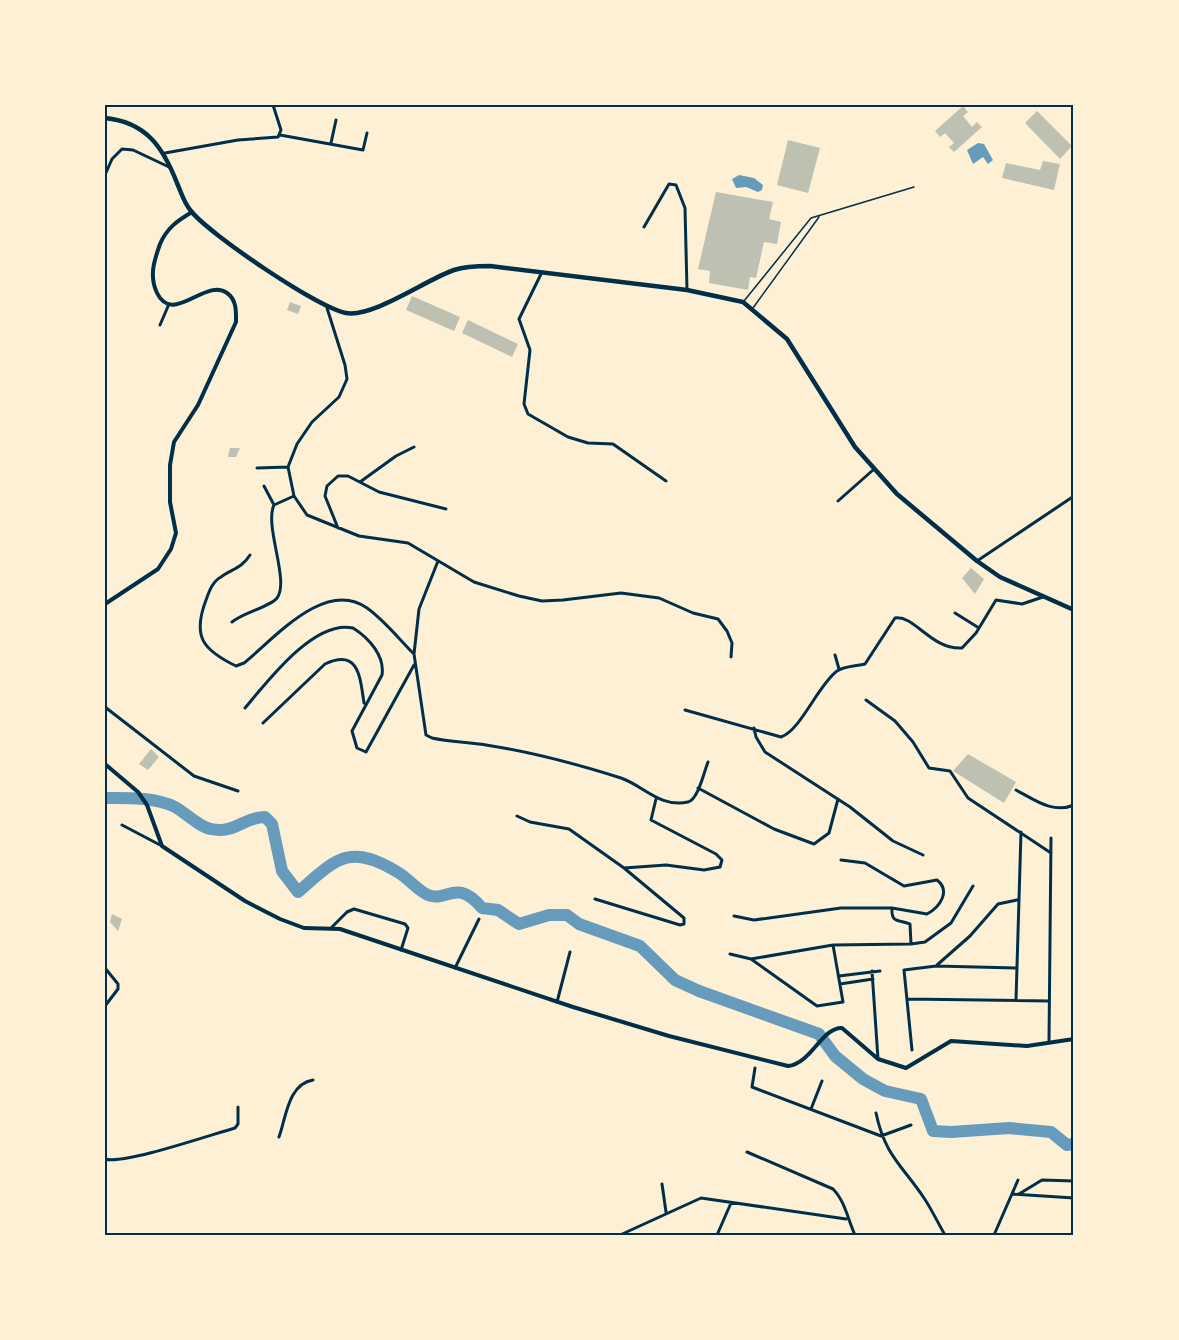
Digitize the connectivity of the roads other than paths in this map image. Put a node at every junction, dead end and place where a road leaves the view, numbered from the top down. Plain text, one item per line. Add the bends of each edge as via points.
1 (273, 105) edge
2 (105, 118) edge
3 (336, 120) dead end
4 (367, 133) dead end
5 (280, 135) junction
6 (331, 143) junction
7 (165, 153) junction
8 (172, 170) junction
9 (105, 175) edge
10 (914, 187) dead end
11 (192, 212) junction
12 (819, 216) junction
13 (644, 227) dead end
14 (542, 272) junction
15 (687, 290) junction
16 (743, 302) junction
17 (169, 304) junction
18 (327, 308) junction
19 (753, 309) junction
20 (160, 325) dead end
21 (414, 447) dead end
22 (288, 467) junction
23 (257, 468) dead end
24 (873, 470) junction
25 (666, 481) dead end
26 (360, 482) junction
27 (264, 486) dead end
28 (294, 496) junction
29 (1074, 496) edge
30 (838, 501) dead end
31 (274, 505) junction
32 (446, 509) dead end
33 (338, 528) junction
34 (250, 555) dead end
35 (438, 561) junction
36 (977, 561) junction
37 (1044, 596) junction
38 (105, 603) edge
39 (1074, 610) edge
40 (955, 613) dead end
41 (232, 622) dead end
42 (979, 628) junction
43 (414, 654) junction
44 (835, 655) dead end
45 (731, 657) dead end
46 (415, 663) junction
47 (838, 669) junction
48 (866, 700) dead end
49 (364, 705) junction
50 (105, 707) edge
51 (245, 708) dead end
52 (685, 710) dead end
53 (263, 723) dead end
54 (754, 728) junction
55 (708, 762) dead end
56 (105, 764) edge
57 (698, 788) junction
58 (1016, 790) dead end
59 (238, 791) dead end
60 (838, 799) junction
61 (656, 800) junction
62 (1074, 805) edge
63 (517, 816) dead end
64 (122, 825) dead end
65 (1021, 832) junction
66 (1050, 838) dead end
67 (162, 846) junction
68 (1051, 853) junction
69 (923, 855) dead end
70 (841, 860) dead end
71 (624, 868) junction
72 (973, 886) dead end
73 (595, 899) dead end
74 (1017, 900) junction
75 (892, 908) junction
76 (734, 916) dead end
77 (479, 919) dead end
78 (332, 927) junction
79 (833, 945) junction
80 (911, 945) junction
81 (402, 950) junction
82 (570, 952) dead end
83 (730, 954) dead end
84 (751, 959) junction
85 (936, 966) junction
86 (105, 968) edge
87 (455, 968) junction
88 (1016, 968) junction
89 (872, 971) junction
90 (880, 971) dead end
91 (839, 976) junction
92 (873, 979) junction
93 (840, 984) junction
94 (908, 999) junction
95 (1016, 1000) junction
96 (1049, 1001) junction
97 (557, 1002) junction
98 (105, 1006) edge
99 (1074, 1039) edge
100 (1049, 1044) junction
101 (912, 1050) dead end
102 (878, 1059) junction
103 (755, 1068) dead end
104 (313, 1080) dead end
105 (822, 1081) dead end
106 (238, 1107) dead end
107 (810, 1108) junction
108 (876, 1113) dead end
109 (911, 1125) dead end
110 (881, 1136) junction
111 (279, 1137) dead end
112 (747, 1152) dead end
113 (105, 1159) edge
114 (1018, 1180) dead end
115 (1074, 1181) edge
116 (662, 1184) dead end
117 (1012, 1194) junction
118 (1018, 1195) junction
119 (1074, 1198) edge
120 (731, 1203) junction
121 (666, 1212) junction
122 (846, 1219) junction
123 (620, 1235) edge
124 (717, 1235) edge
125 (855, 1235) edge
126 (945, 1235) edge
127 (994, 1235) edge

1 - 5 street
2 - 7 main road via 139,127
3 - 6 street
4 - 6 street via 363,150
5 - 6 street
5 - 7 street
7 - 8 main road
8 - 9 street via 128,149 117,153
8 - 11 main road
10 - 12 lane
11 - 17 street via 170,227 155,258 154,287
11 - 18 main road via 219,236
12 - 16 lane via 806,222
12 - 19 lane
13 - 15 street via 664,190 669,184 676,185 685,208
14 - 15 main road
14 - 18 main road via 468,266 362,312
14 - 25 street via 519,319 530,350 524,404 528,414 568,437 613,444
15 - 16 main road
16 - 19 main road
17 - 20 street
17 - 38 street via 188,302 207,291 218,290 233,301 236,322 198,405 174,442 170,502 176,533 171,549 158,569
18 - 22 street via 346,379 339,397 312,422 297,444
19 - 24 main road via 787,339 838,423
21 - 26 street
22 - 23 street
22 - 28 street
24 - 30 street
24 - 36 main road
26 - 32 street via 380,492
26 - 33 street via 338,476 327,486 325,496
27 - 31 street
28 - 31 street
28 - 33 street via 308,515
29 - 36 street
31 - 41 street via 271,518 279,596
33 - 35 street via 359,537 408,543
34 - 43 street via 245,563 211,587 199,618 200,638 223,660 236,666 244,663 300,616 344,599 368,608
35 - 43 street via 419,609
35 - 45 street via 474,582 542,601 621,593 659,598 718,619 732,644
36 - 37 main road via 1000,577
37 - 39 main road
37 - 42 street via 1022,604 996,600
40 - 42 street
42 - 47 street via 965,647 953,648 931,640 902,617 895,618 865,664
43 - 46 street
44 - 47 street
46 - 49 street via 366,752 357,748 352,731
46 - 61 street via 425,730 432,738 488,745 578,765 634,783
47 - 54 street via 786,735 776,737
48 - 65 street via 895,721 929,768 950,771 968,798
49 - 51 street via 384,665 379,653 359,632 345,626 321,633 307,643
49 - 53 street via 357,669 344,658 325,664
50 - 59 street via 194,776
52 - 54 street
54 - 60 street via 765,752
55 - 57 street
56 - 67 street via 138,792
57 - 60 street via 774,829 814,844 829,833
57 - 61 street via 694,799 688,802
58 - 62 street via 1063,810
60 - 69 street via 893,841
61 - 71 street via 651,820 716,854 722,864 717,869 704,870 666,865
63 - 71 street via 569,829
64 - 67 street
65 - 68 street
65 - 74 street
66 - 68 street
67 - 78 street via 245,901 280,919 304,928
68 - 96 street
70 - 75 street via 865,864 904,886 934,880 943,887 939,904 927,915
71 - 73 street via 682,916 684,924
72 - 80 street via 942,932
74 - 85 street via 999,904
74 - 88 street
75 - 76 street via 841,908 754,920
75 - 80 street via 896,922 910,924
77 - 87 street
78 - 81 street
78 - 81 street via 354,909 405,924 408,928
79 - 80 street
79 - 84 street
79 - 91 street
81 - 87 street
82 - 97 street
83 - 84 street
84 - 93 street via 817,1006 843,1002
85 - 88 street
85 - 94 street via 904,970
86 - 98 street via 118,989
87 - 97 street
88 - 95 street
89 - 90 street
89 - 91 street
89 - 92 street
91 - 93 street
92 - 93 street
92 - 102 street
94 - 95 street
94 - 101 street
95 - 96 street
96 - 100 street
97 - 102 street via 788,1066 800,1064 830,1032 842,1028
99 - 100 street
100 - 102 street via 951,1041 906,1068
103 - 107 street via 752,1088
104 - 111 street via 299,1086 292,1096
105 - 107 street
106 - 113 street via 235,1128 139,1156
107 - 110 street
108 - 110 street
109 - 110 street
110 - 126 street
112 - 122 street via 833,1189 843,1204
114 - 117 street
115 - 118 street via 1042,1180
116 - 121 street
117 - 118 street
117 - 127 street
118 - 119 street
120 - 121 street via 701,1198
120 - 122 street
120 - 124 street
121 - 123 street
122 - 125 street

